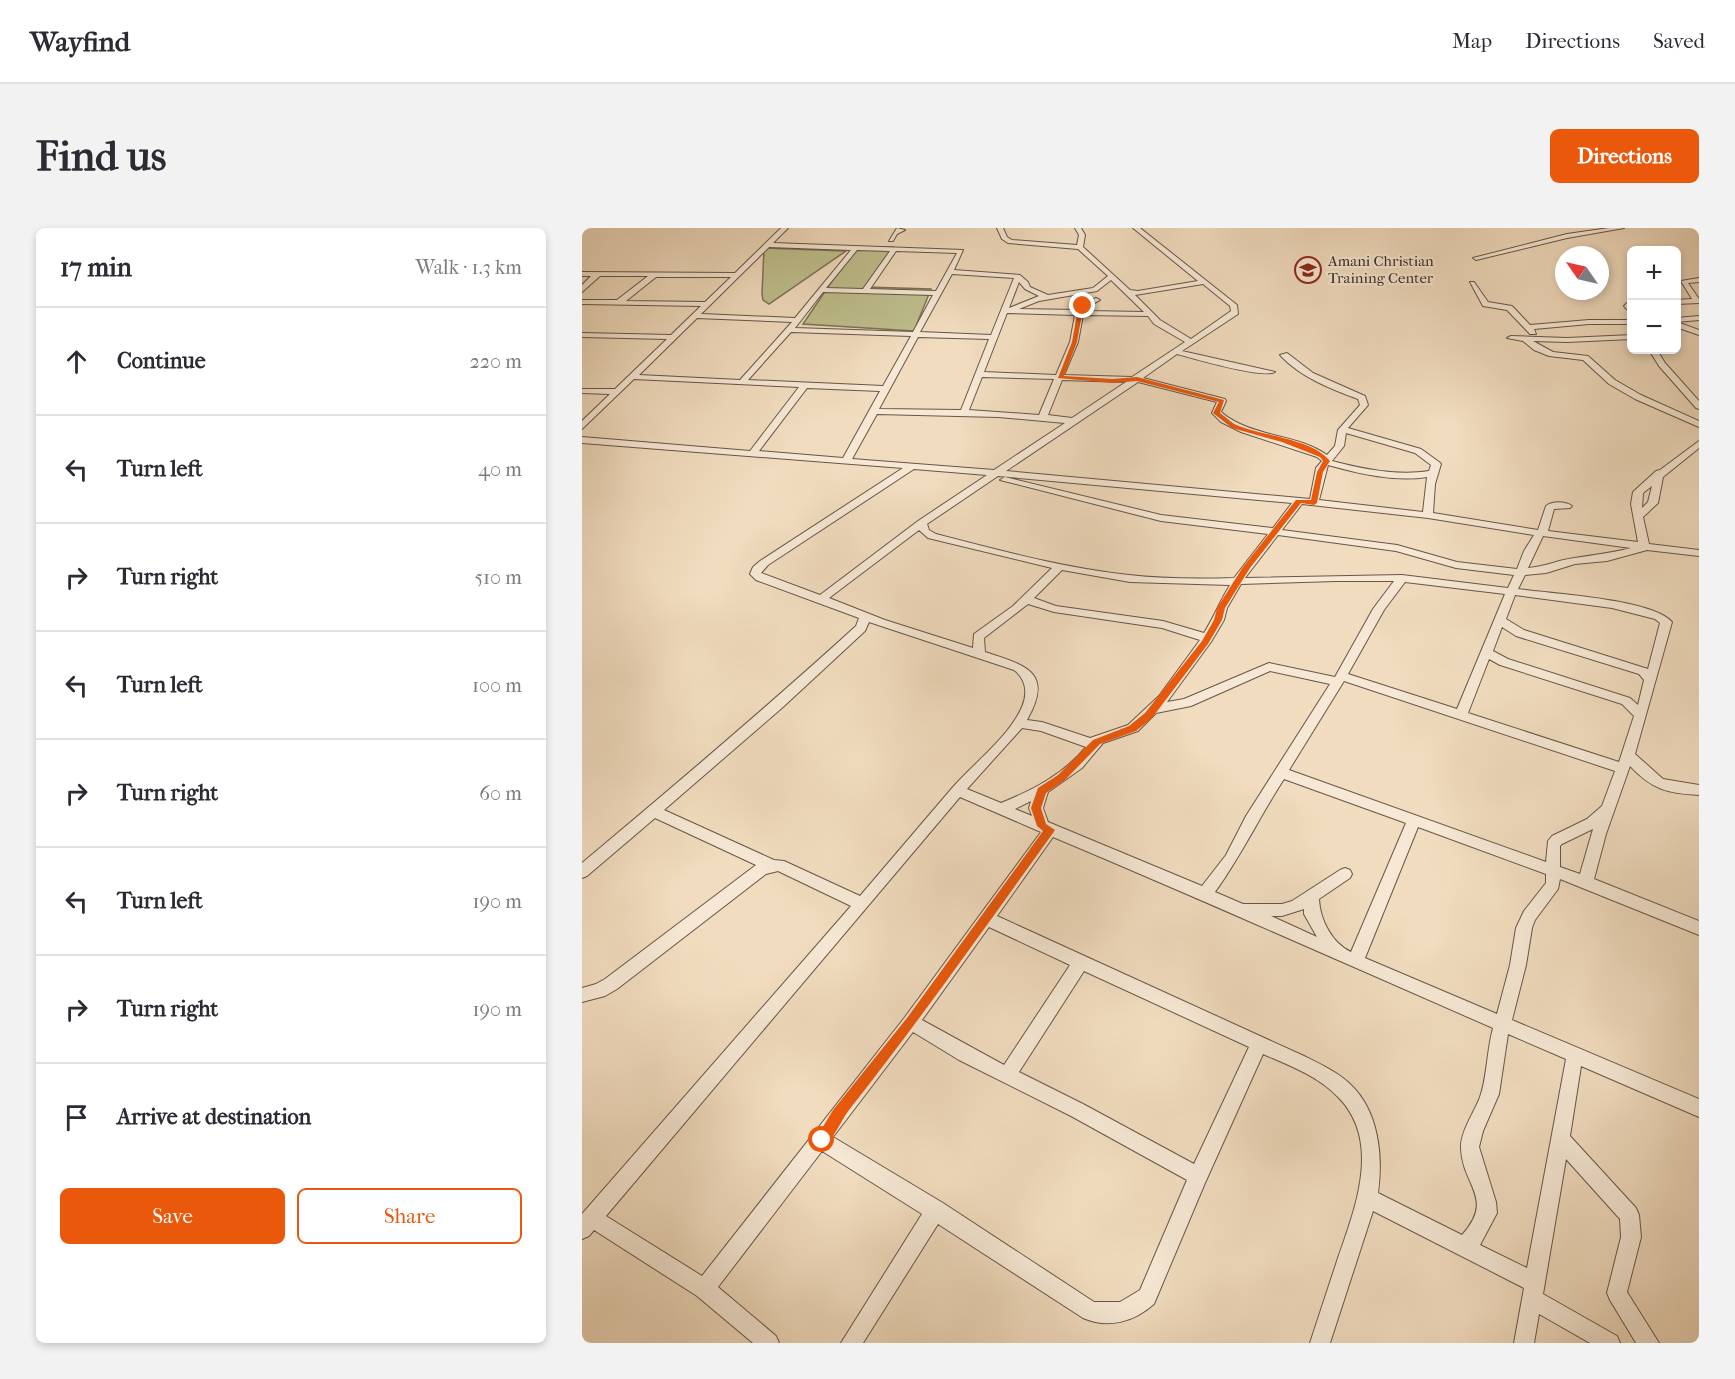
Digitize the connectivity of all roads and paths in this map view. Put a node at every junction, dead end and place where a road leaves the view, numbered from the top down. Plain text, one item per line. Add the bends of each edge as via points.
1 (785, 228) edge
2 (900, 228) edge
3 (1000, 228) edge
4 (1078, 228) edge
5 (1136, 228) edge
6 (1621, 228) edge
7 (891, 240) dead end
8 (766, 245) junction
9 (856, 247) junction
10 (1080, 247) junction
11 (895, 248) junction
12 (1476, 258) dead end
13 (949, 272) junction
14 (582, 274) edge
15 (598, 274) junction
16 (656, 275) junction
17 (736, 275) junction
18 (1110, 277) junction
19 (1017, 278) junction
20 (1699, 280) edge
21 (1204, 282) junction
22 (1472, 284) dead end
23 (582, 290) edge
24 (821, 290) junction
25 (865, 291) junction
26 (938, 292) junction
27 (1127, 292) junction
28 (1041, 299) junction
29 (1096, 300) dead end
30 (582, 302) edge
31 (1681, 302) edge
32 (618, 303) junction
33 (706, 304) junction
34 (1007, 311) junction
35 (1079, 314) junction
36 (1149, 314) junction
37 (695, 316) junction
38 (1699, 318) edge
39 (796, 320) junction
40 (1681, 321) edge
41 (1627, 322) edge
42 (1681, 324) edge
43 (1527, 327) junction
44 (789, 330) junction
45 (1698, 332) edge
46 (914, 334) junction
47 (582, 335) edge
48 (1681, 335) edge
49 (592, 336) junction
50 (673, 337) junction
51 (995, 337) junction
52 (1627, 337) edge
53 (1512, 338) dead end
54 (1524, 338) junction
55 (1546, 338) junction
56 (1191, 342) junction
57 (582, 345) edge
58 (1177, 352) junction
59 (1656, 354) edge
60 (1284, 356) dead end
61 (1271, 372) dead end
62 (979, 374) junction
63 (633, 377) junction
64 (1060, 377) junction
65 (1136, 380) junction
66 (741, 383) junction
67 (804, 386) junction
68 (885, 389) junction
69 (582, 391) edge
70 (617, 392) junction
71 (1699, 405) edge
72 (872, 411) junction
73 (964, 412) junction
74 (1042, 416) junction
75 (1074, 421) junction
76 (1699, 424) edge
77 (582, 426) edge
78 (1342, 430) junction
79 (582, 440) edge
80 (1699, 444) edge
81 (753, 453) junction
82 (847, 460) junction
83 (1326, 462) junction
84 (913, 466) junction
85 (1434, 473) junction
86 (1659, 473) junction
87 (994, 475) junction
88 (1299, 501) junction
89 (1314, 503) junction
90 (1567, 506) dead end
91 (1428, 515) junction
92 (1638, 516) junction
93 (922, 523) junction
94 (1277, 531) junction
95 (1541, 533) junction
96 (1644, 547) junction
97 (1699, 553) edge
98 (1059, 567) junction
99 (1521, 572) junction
100 (1402, 578) junction
101 (1238, 580) junction
102 (1511, 592) junction
103 (821, 599) junction
104 (1026, 599) junction
105 (1500, 620) junction
106 (864, 622) junction
107 (1208, 638) junction
108 (1488, 653) junction
109 (979, 655) junction
110 (1339, 678) junction
111 (1651, 680) junction
112 (1155, 708) junction
113 (1461, 714) junction
114 (1641, 715) junction
115 (1018, 723) junction
116 (1096, 742) junction
117 (1628, 755) junction
118 (1623, 768) junction
119 (1282, 773) junction
120 (1699, 789) edge
121 (957, 791) junction
122 (1042, 791) junction
123 (1609, 805) junction
124 (1001, 809) junction
125 (652, 810) junction
126 (1414, 820) junction
127 (1046, 828) junction
128 (772, 866) junction
129 (1554, 871) junction
130 (582, 872) edge
131 (1345, 874) dead end
132 (1586, 882) junction
133 (1205, 894) junction
134 (1312, 897) junction
135 (862, 904) junction
136 (1239, 910) junction
137 (986, 918) junction
138 (1699, 928) edge
139 (1334, 952) junction
140 (1356, 962) junction
141 (1080, 963) junction
142 (582, 995) edge
143 (911, 1022) junction
144 (1502, 1023) junction
145 (1258, 1044) junction
146 (1575, 1054) junction
147 (1007, 1075) junction
148 (1699, 1108) edge
149 (1560, 1139) junction
150 (822, 1140) junction
151 (1198, 1176) junction
152 (1368, 1198) junction
153 (936, 1210) junction
154 (587, 1223) edge
155 (1465, 1247) junction
156 (704, 1289) junction
157 (1532, 1291) junction
158 (770, 1343) edge
159 (851, 1343) edge
160 (1320, 1343) edge
161 (1524, 1343) edge
162 (1610, 1343) edge
163 (1649, 1343) edge

1 - 8 street
2 - 7 street
3 - 10 street via 1010,242
4 - 10 street via 1082,235
5 - 21 street
6 - 12 street via 1567,236
8 - 9 street
8 - 17 street
9 - 11 street
9 - 24 street
10 - 18 street
11 - 13 street via 960,250
11 - 25 street
13 - 19 street via 1013,274
13 - 26 street
14 - 15 street
15 - 16 street
15 - 23 street
16 - 17 street
16 - 32 street
17 - 33 street
18 - 27 street
18 - 28 street via 1092,291
19 - 28 street via 1027,288 1045,295
19 - 34 street
20 - 31 street via 1683,282 1697,301
21 - 27 street
21 - 56 street via 1233,305 1235,312
22 - 43 street via 1486,304 1507,307
24 - 25 street
24 - 39 street
25 - 26 street
26 - 46 street
27 - 36 street
28 - 34 street
29 - 35 street via 1083,306 1085,309
30 - 32 street
32 - 33 street
33 - 37 street
34 - 35 street
34 - 51 street
35 - 36 street
35 - 64 street via 1074,342
36 - 56 street
37 - 39 street
37 - 50 street
38 - 40 street
39 - 44 street
41 - 43 street
42 - 45 street
43 - 55 street
44 - 46 street
44 - 66 street
45 - 48 street
46 - 51 street
46 - 68 street
47 - 49 street
49 - 50 street
49 - 57 street
50 - 63 street
51 - 62 street
52 - 55 street
53 - 54 street
54 - 55 street
54 - 76 street via 1552,354 1585,358 1612,382
56 - 58 street
58 - 61 street via 1247,370
58 - 65 street
59 - 71 street
60 - 78 street via 1301,370 1362,399 1364,407
62 - 64 street
62 - 73 street
63 - 66 street
63 - 70 street
64 - 65 street
64 - 74 street
65 - 75 street
65 - 83 street via 1222,401 1216,413 1234,427 1285,440 1319,453
66 - 67 street
67 - 68 street
67 - 81 street
68 - 72 street
69 - 70 street
70 - 77 street
72 - 73 street
72 - 82 street
73 - 74 street
74 - 75 street
75 - 87 street
78 - 83 street via 1339,446
78 - 85 street via 1421,453 1436,464
79 - 81 street
80 - 86 street
81 - 82 street
82 - 84 street
83 - 85 street via 1410,477
83 - 89 street
84 - 87 street
84 - 103 street via 764,563 755,573
85 - 91 street
86 - 92 street via 1653,503
86 - 92 street via 1635,498
87 - 88 street
87 - 93 street
87 - 94 street via 1161,518
88 - 89 street
88 - 94 street
89 - 91 street
90 - 95 street via 1549,508
91 - 95 street
92 - 96 street
93 - 98 street via 924,531 932,536
93 - 103 street
94 - 99 street via 1397,548 1468,567
94 - 101 street
95 - 96 street
95 - 99 street
96 - 97 street
96 - 99 street via 1607,558
98 - 101 street via 1159,581
98 - 104 street
99 - 102 street
100 - 101 street
100 - 102 street
100 - 110 street
101 - 107 street
102 - 105 street
102 - 111 street via 1616,606 1661,617 1666,622
103 - 106 street
104 - 107 street via 1053,609 1163,625
104 - 109 street via 978,637
105 - 108 street
105 - 111 street via 1520,633 1634,667
106 - 109 street via 881,623
106 - 125 street via 779,704
107 - 112 street
108 - 113 street
108 - 114 street via 1504,662 1626,701
109 - 115 street via 1018,667 1032,683 1029,703
110 - 112 street via 1321,680 1269,667 1187,704
110 - 113 street
110 - 119 street
111 - 114 street
112 - 116 street via 1132,728
113 - 118 street
114 - 117 street
115 - 116 street
115 - 121 street
116 - 122 street via 1061,778
117 - 118 street
117 - 120 street via 1658,785
118 - 123 street
119 - 126 street
119 - 133 street via 1231,859
121 - 124 street
121 - 135 street
122 - 124 street
122 - 127 street via 1036,808
123 - 129 street via 1592,823 1557,840 1553,845
123 - 132 street
124 - 127 street
125 - 128 street
125 - 130 street
126 - 129 street
126 - 140 street
127 - 133 street
127 - 137 street
128 - 135 street via 780,865
128 - 142 street via 762,869 611,984
129 - 132 street
129 - 144 street via 1551,889 1524,928
131 - 134 street
132 - 138 street
133 - 136 street
134 - 136 street via 1289,909
134 - 139 street via 1312,914
135 - 154 street
136 - 139 street
137 - 141 street
137 - 143 street
139 - 140 street
140 - 144 street
141 - 145 street
141 - 147 street
143 - 147 street
143 - 150 street via 837,1114
144 - 146 street
144 - 155 street via 1490,1094 1470,1147 1487,1213
145 - 151 street
145 - 152 street via 1321,1074 1354,1102 1369,1142 1372,1178
146 - 148 street
146 - 149 street
147 - 151 street
149 - 157 street
149 - 163 street via 1629,1215 1631,1237 1617,1293
150 - 153 street
150 - 156 street
151 - 153 street via 1147,1297 1116,1313 1090,1311
152 - 155 street
152 - 160 street
153 - 159 street
154 - 156 street via 652,1254
155 - 157 street
156 - 158 street
157 - 161 street
157 - 162 street

